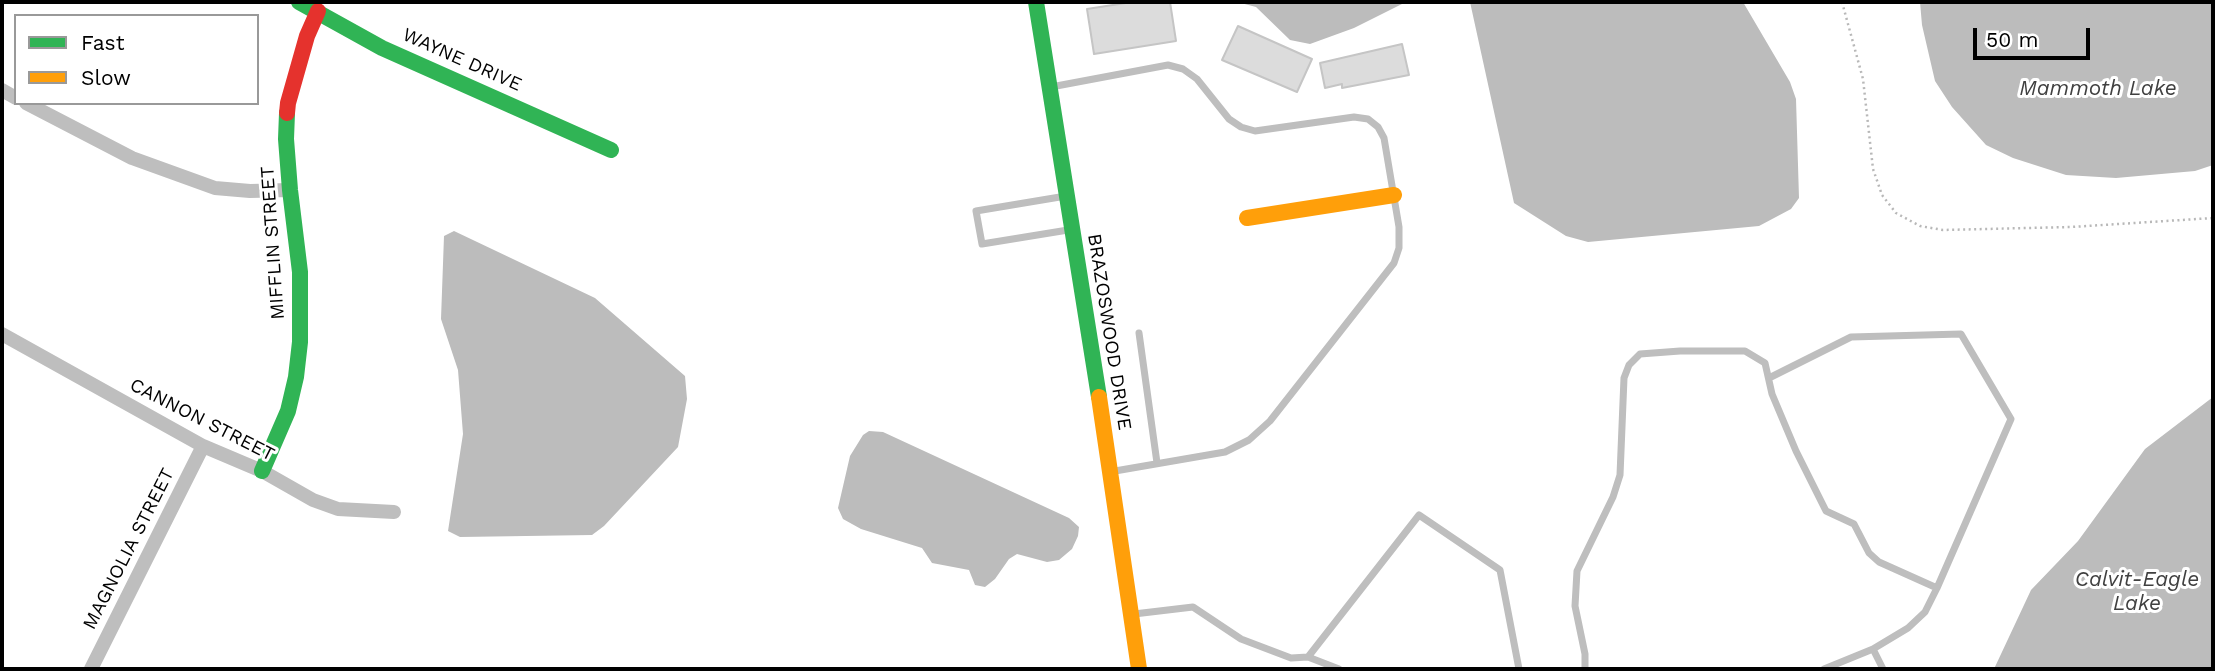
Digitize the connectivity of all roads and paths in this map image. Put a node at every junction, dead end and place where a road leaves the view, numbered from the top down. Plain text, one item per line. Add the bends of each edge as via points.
1 (299, 2) edge
2 (1035, 2) edge
3 (1842, 2) edge
4 (318, 11) junction
5 (1048, 88) junction
6 (30, 105) edge
7 (611, 150) dead end
8 (290, 190) junction
9 (1394, 195) junction
10 (1067, 196) junction
11 (1247, 218) dead end
12 (2213, 218) edge
13 (1072, 229) junction
14 (1139, 333) dead end
15 (2, 334) edge
16 (1769, 378) junction
17 (204, 446) junction
18 (1157, 463) junction
19 (262, 471) junction
20 (1111, 472) junction
21 (394, 512) dead end
22 (1937, 588) junction
23 (1130, 614) junction
24 (1872, 649) junction
25 (1308, 657) junction
26 (91, 669) edge
27 (1139, 669) edge
28 (1339, 669) edge
29 (1519, 669) edge
30 (1585, 669) edge
31 (1824, 669) edge
32 (1883, 669) edge

1 - 4 street, WAYNE DRIVE
2 - 5 street, BRAZOSWOOD DRIVE
3 - 12 path via 1863,79 1873,169 1882,195 1896,214 1920,226 1943,230
4 - 7 street, WAYNE DRIVE via 382,48
4 - 8 street, MIFFLIN STREET via 288,103
5 - 9 lane via 1168,65 1197,79 1230,119 1255,131 1368,119 1384,138
5 - 10 street, BRAZOSWOOD DRIVE
6 - 8 street via 132,158 215,188
8 - 19 street, MIFFLIN STREET via 299,260 300,342 288,411
9 - 11 street
9 - 18 lane via 1399,248 1394,263 1270,421 1249,440 1225,452
10 - 13 street, BRAZOSWOOD DRIVE
10 - 13 lane via 976,211 982,244
13 - 20 street, BRAZOSWOOD DRIVE
14 - 18 lane
15 - 17 street, CANNON STREET
16 - 22 lane via 1796,451 1826,511 1854,524 1879,562
16 - 22 lane via 1851,337 1961,334 2011,419
16 - 30 lane via 1765,363 1745,351 1640,354 1629,365 1623,378 1620,475 1577,571 1575,606
17 - 19 street, CANNON STREET
17 - 26 street, MAGNOLIA STREET
18 - 20 lane
19 - 21 street, CANNON STREET via 338,509
20 - 23 street, BRAZOSWOOD DRIVE
22 - 24 lane via 1925,612 1908,628
23 - 25 lane via 1194,607 1241,639 1291,657
23 - 27 street, BRAZOSWOOD DRIVE
24 - 31 lane
24 - 32 lane
25 - 28 lane
25 - 29 lane via 1419,515 1500,570

